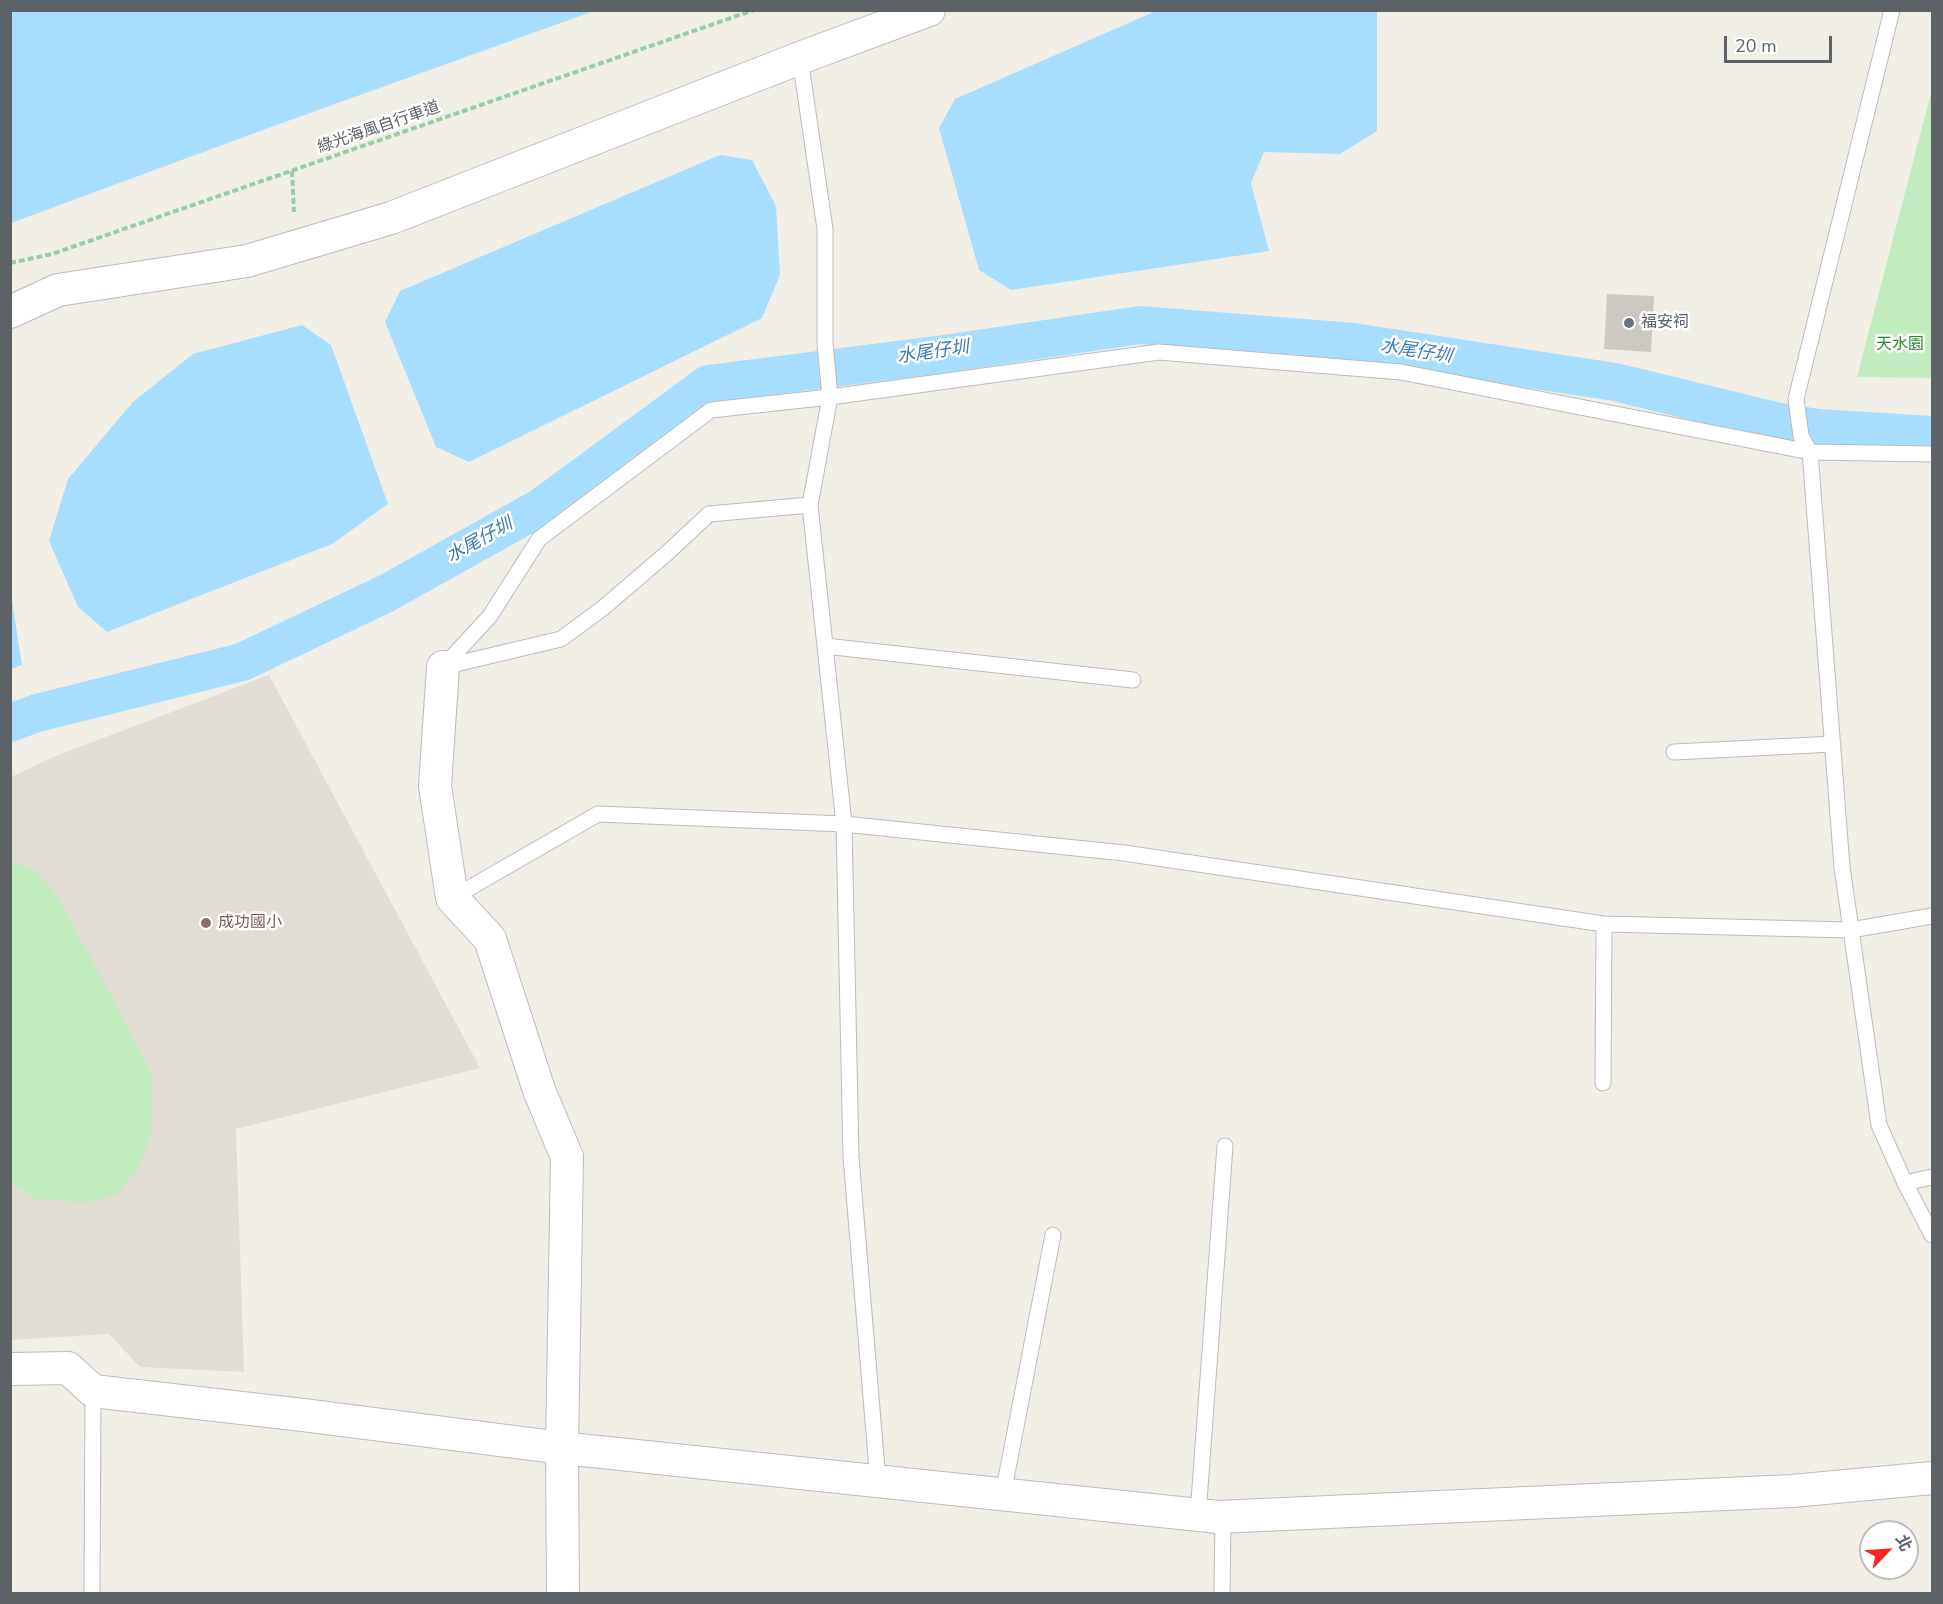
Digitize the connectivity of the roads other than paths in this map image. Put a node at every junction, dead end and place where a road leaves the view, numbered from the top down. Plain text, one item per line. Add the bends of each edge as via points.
1 (929, 10) edge
2 (1892, 10) edge
3 (801, 58) junction
4 (10, 312) edge
5 (830, 397) junction
6 (1810, 452) junction
7 (1932, 453) edge
8 (810, 505) junction
9 (825, 646) junction
10 (443, 667) junction
11 (1133, 680) dead end
12 (1833, 744) junction
13 (1674, 752) dead end
14 (844, 824) junction
15 (452, 898) junction
16 (1932, 916) edge
17 (1604, 924) junction
18 (1851, 930) junction
19 (1603, 1083) dead end
20 (1225, 1146) dead end
21 (1932, 1177) edge
22 (1905, 1183) junction
23 (1053, 1235) dead end
24 (1932, 1235) edge
25 (10, 1369) edge
26 (93, 1391) junction
27 (562, 1448) junction
28 (1932, 1478) edge
29 (878, 1481) junction
30 (1003, 1494) junction
31 (1210, 1516) junction
32 (92, 1593) edge
33 (563, 1593) edge
34 (1222, 1593) edge

1 - 3 street
2 - 6 lane via 1796,399 1801,436
3 - 4 street via 391,218 247,261 58,290
3 - 5 lane via 825,229 825,343
5 - 6 lane via 1159,352 1401,372
5 - 8 lane
5 - 10 lane via 711,410 539,539 490,616
6 - 7 lane
6 - 12 lane
8 - 9 lane
8 - 10 lane via 709,514 603,608 561,639
9 - 11 lane
9 - 14 lane
10 - 15 street via 435,786
12 - 13 lane
12 - 18 lane
14 - 15 lane via 598,814
14 - 17 lane via 1124,853
14 - 29 lane via 851,1157
15 - 27 street via 490,939 539,1090 567,1157
16 - 18 lane
17 - 18 lane
17 - 19 lane
18 - 22 lane via 1879,1125
20 - 31 lane
21 - 22 lane
22 - 24 lane
23 - 30 lane
25 - 26 street via 68,1368
26 - 27 street
26 - 32 lane
27 - 29 street
27 - 33 street
28 - 31 street via 1792,1491
29 - 30 street
30 - 31 street
31 - 34 lane

